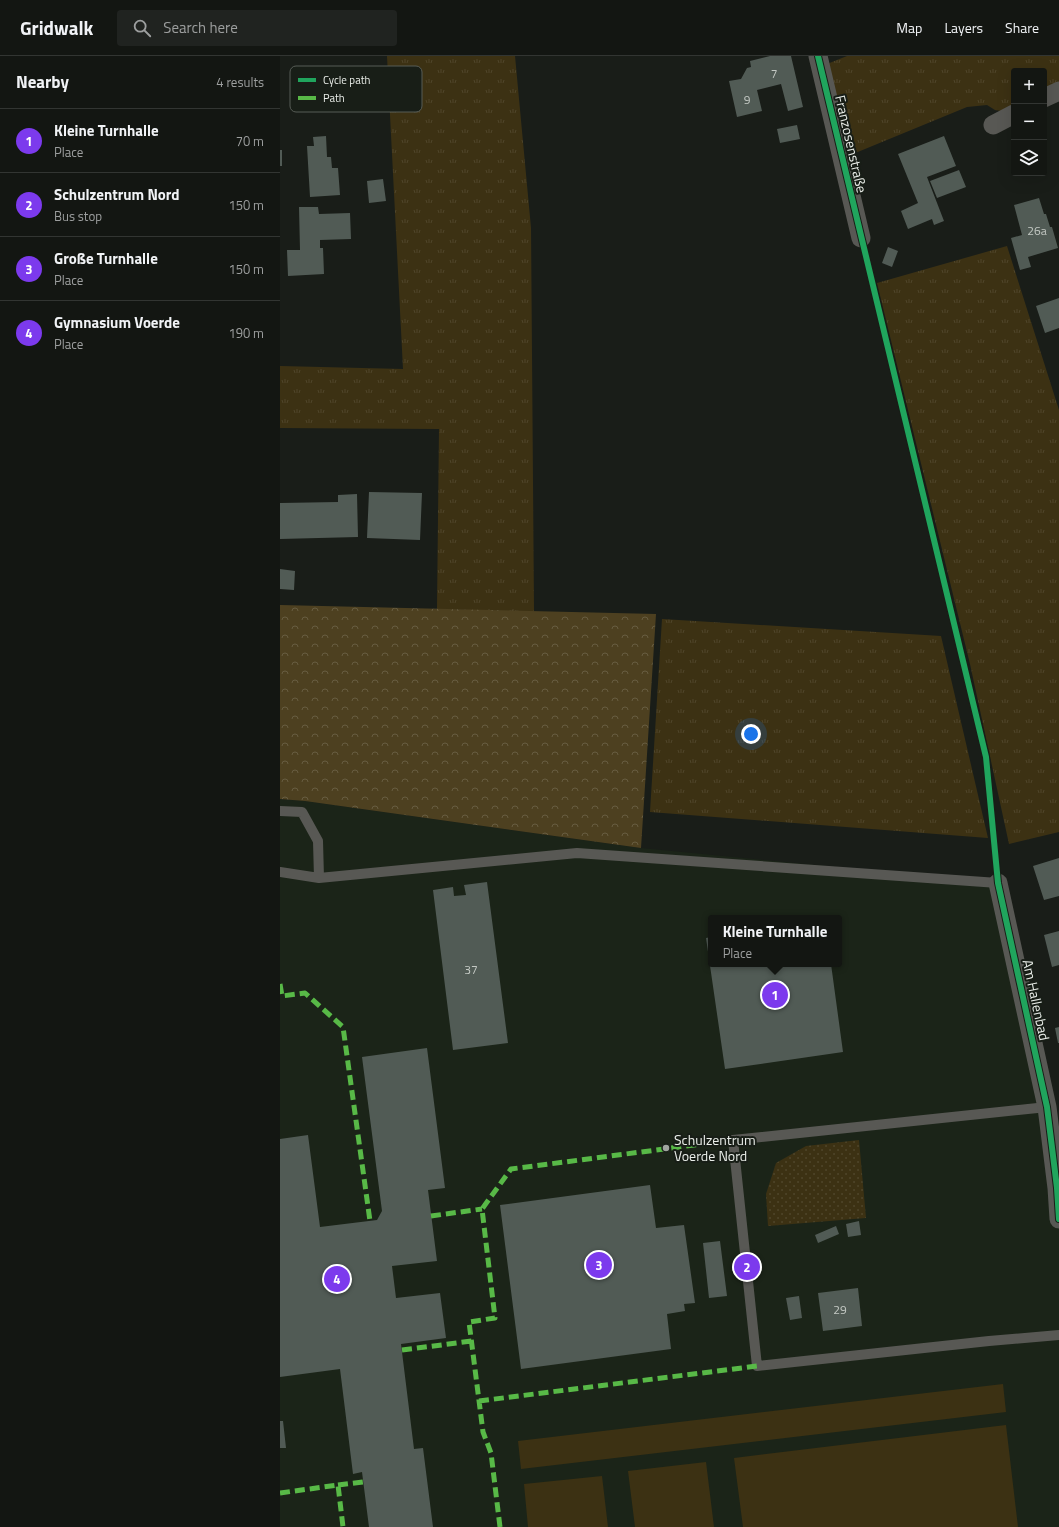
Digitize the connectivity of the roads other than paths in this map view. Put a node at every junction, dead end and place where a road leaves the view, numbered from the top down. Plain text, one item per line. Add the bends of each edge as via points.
1 (818, 56) edge
2 (1059, 91) edge
3 (1047, 97) edge
4 (1011, 116) edge
5 (993, 125) dead end
6 (861, 238) dead end
7 (280, 810) edge
8 (280, 872) edge
9 (319, 878) junction
10 (998, 883) joint
11 (1053, 1106) edge
12 (1059, 1219) edge
13 (1059, 1335) edge

1 - 6 street, Franzosenstraße
2 - 3 street
4 - 5 street
7 - 9 lane via 302,812 318,841
8 - 9 lane
9 - 10 lane via 578,853
10 - 11 street, Am Hallenbad
11 - 12 street, Am Hallenbad
11 - 13 lane via 733,1140 757,1366

